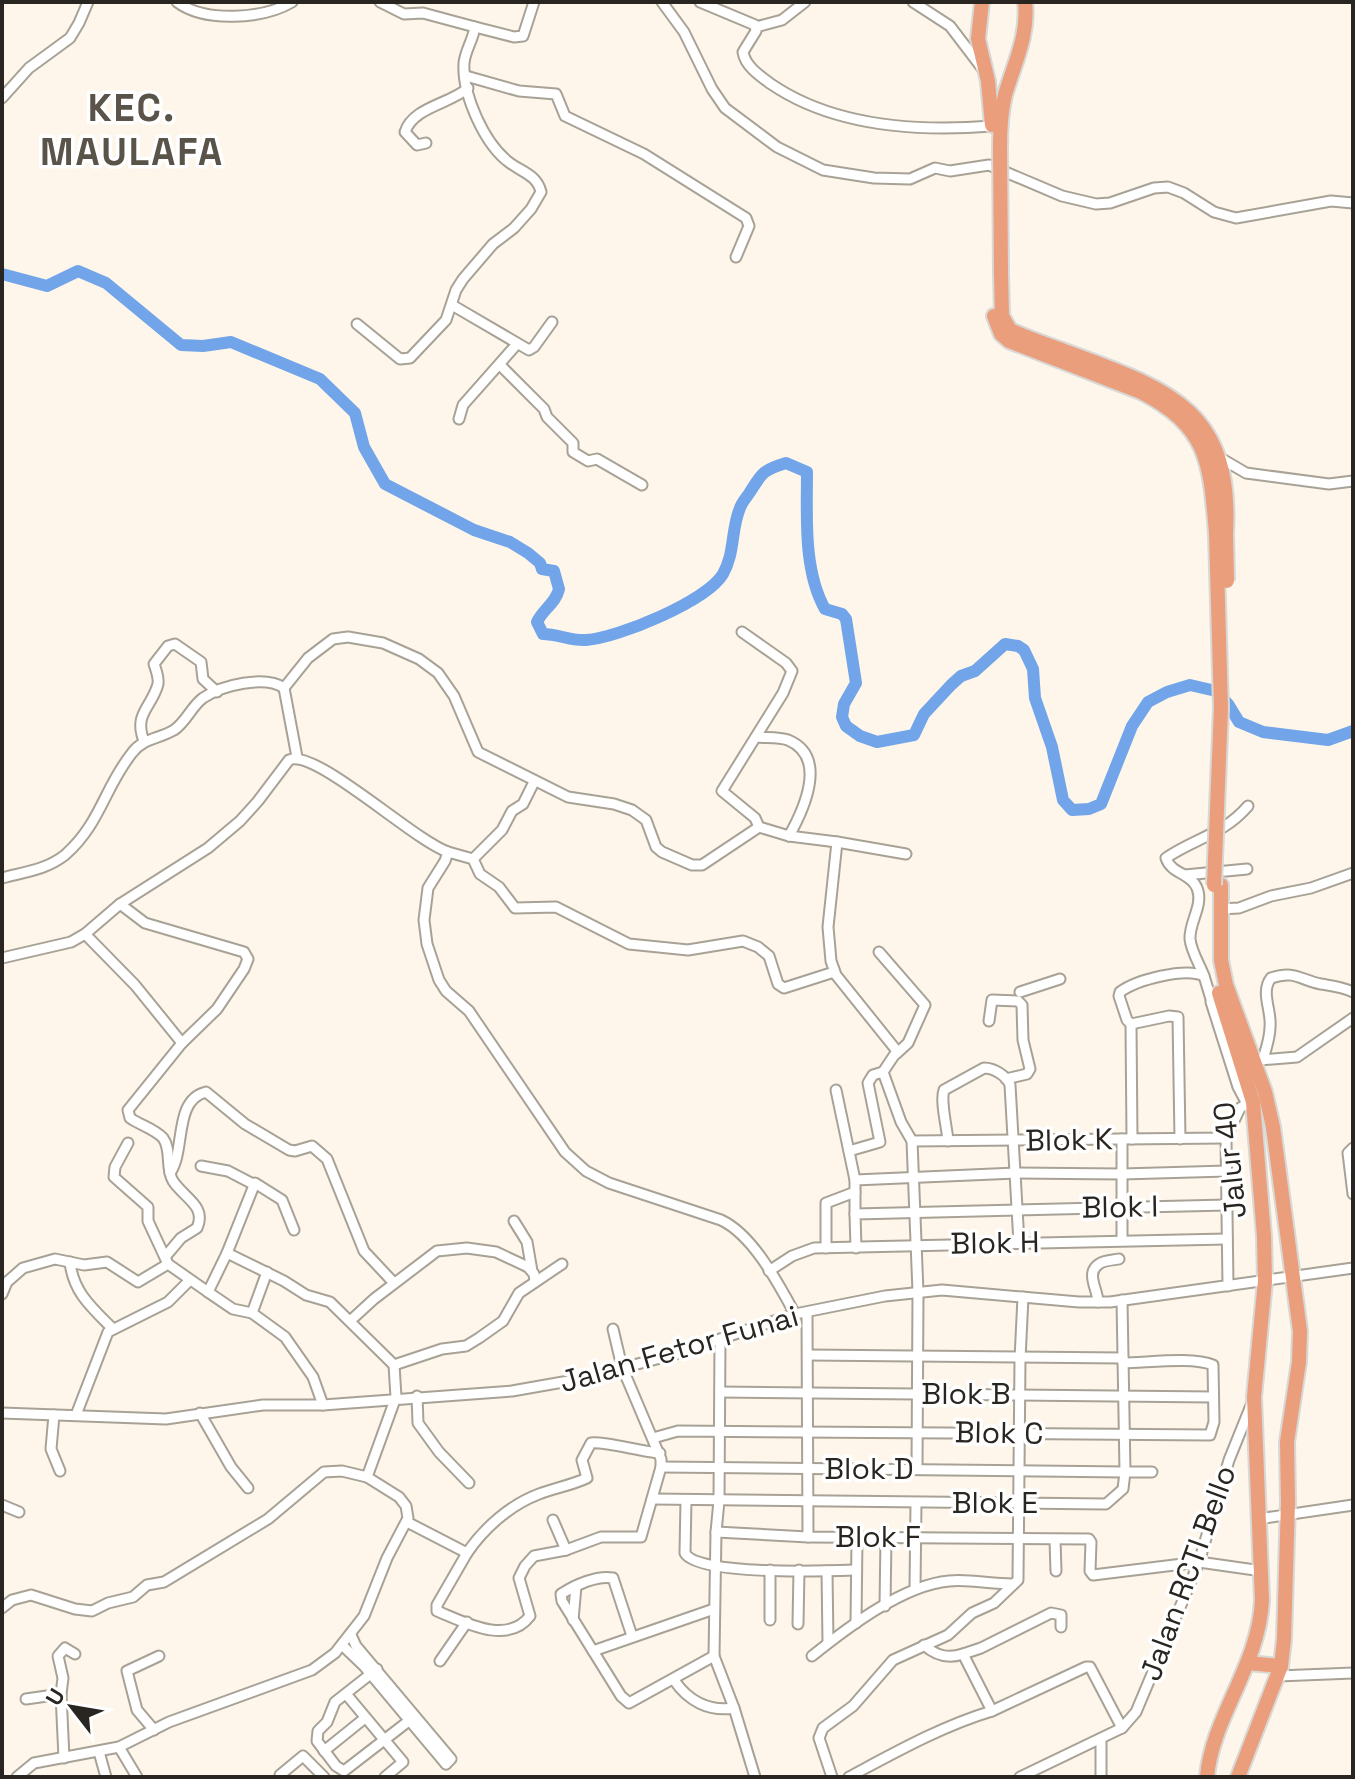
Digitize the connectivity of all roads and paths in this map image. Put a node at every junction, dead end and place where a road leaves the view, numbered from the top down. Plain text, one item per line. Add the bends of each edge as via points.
1 (88, 2) edge
2 (177, 2) edge
3 (292, 2) edge
4 (380, 2) edge
5 (534, 2) edge
6 (662, 2) edge
7 (700, 2) edge
8 (805, 2) edge
9 (913, 2) edge
10 (982, 2) edge
11 (1025, 2) edge
12 (475, 27) junction
13 (756, 27) junction
14 (987, 74) junction
15 (466, 76) junction
16 (468, 88) junction
17 (2, 98) edge
18 (992, 126) junction
19 (426, 143) dead end
20 (996, 146) junction
21 (1353, 203) edge
22 (736, 257) dead end
23 (998, 273) junction
24 (452, 305) junction
25 (552, 322) dead end
26 (357, 324) dead end
27 (517, 344) junction
28 (500, 365) junction
29 (459, 419) dead end
30 (1217, 456) junction
31 (1353, 481) edge
32 (642, 485) dead end
33 (1221, 533) junction
34 (742, 632) dead end
35 (284, 688) junction
36 (217, 692) junction
37 (756, 737) junction
38 (144, 741) junction
39 (297, 757) junction
40 (534, 782) junction
41 (1248, 806) dead end
42 (759, 827) junction
43 (789, 836) junction
44 (837, 842) junction
45 (448, 852) junction
46 (906, 854) dead end
47 (473, 859) junction
48 (1247, 869) dead end
49 (1353, 873) edge
50 (1185, 875) junction
51 (2, 878) edge
52 (1218, 885) junction
53 (120, 904) junction
54 (1220, 909) junction
55 (85, 934) junction
56 (879, 952) dead end
57 (3, 960) edge
58 (834, 972) junction
59 (1204, 976) junction
60 (1021, 978) dead end
61 (1060, 979) dead end
62 (1353, 992) edge
63 (1215, 996) junction
64 (1020, 997) junction
65 (1353, 1018) edge
66 (989, 1021) dead end
67 (1131, 1024) junction
68 (1236, 1028) junction
69 (182, 1043) junction
70 (896, 1054) junction
71 (1258, 1060) junction
72 (883, 1072) junction
73 (1006, 1079) junction
74 (836, 1090) dead end
75 (1250, 1101) junction
76 (1226, 1138) junction
77 (1127, 1139) junction
78 (1180, 1139) junction
79 (1015, 1140) junction
80 (912, 1141) junction
81 (948, 1141) junction
82 (128, 1143) dead end
83 (1353, 1148) edge
84 (849, 1151) junction
85 (201, 1166) dead end
86 (1227, 1171) junction
87 (170, 1173) junction
88 (1016, 1173) junction
89 (1122, 1174) junction
90 (914, 1179) junction
91 (855, 1180) junction
92 (253, 1184) junction
93 (855, 1192) junction
94 (1353, 1194) edge
95 (1227, 1205) junction
96 (1122, 1207) junction
97 (1018, 1210) junction
98 (914, 1212) junction
99 (855, 1214) junction
100 (514, 1221) dead end
101 (294, 1230) dead end
102 (1227, 1239) junction
103 (1122, 1240) junction
104 (1019, 1243) junction
105 (916, 1245) junction
106 (826, 1248) junction
107 (856, 1248) junction
108 (227, 1253) junction
109 (1119, 1259) dead end
110 (167, 1260) junction
111 (70, 1262) junction
112 (562, 1264) dead end
113 (1353, 1268) edge
114 (532, 1271) junction
115 (769, 1271) junction
116 (267, 1272) junction
117 (1294, 1276) junction
118 (190, 1280) junction
119 (1265, 1281) junction
120 (535, 1282) junction
121 (394, 1283) junction
122 (1228, 1286) junction
123 (208, 1292) junction
124 (918, 1292) junction
125 (2, 1294) edge
126 (1023, 1297) junction
127 (1122, 1300) junction
128 (1098, 1302) junction
129 (252, 1313) junction
130 (807, 1313) junction
131 (795, 1314) junction
132 (350, 1321) junction
133 (112, 1328) junction
134 (613, 1329) dead end
135 (720, 1340) junction
136 (808, 1355) junction
137 (918, 1357) junction
138 (1020, 1359) junction
139 (1123, 1361) junction
140 (394, 1365) junction
141 (622, 1367) junction
142 (720, 1392) junction
143 (808, 1393) junction
144 (917, 1394) junction
145 (1124, 1394) junction
146 (1020, 1395) junction
147 (417, 1396) junction
148 (396, 1397) junction
149 (1213, 1397) junction
150 (1254, 1397) junction
151 (323, 1405) junction
152 (2, 1413) edge
153 (200, 1413) junction
154 (54, 1415) junction
155 (76, 1415) junction
156 (720, 1431) junction
157 (807, 1432) junction
158 (916, 1432) junction
159 (1019, 1434) junction
160 (1124, 1435) junction
161 (653, 1438) junction
162 (660, 1453) junction
163 (661, 1467) junction
164 (719, 1469) junction
165 (917, 1469) junction
166 (808, 1470) junction
167 (60, 1471) dead end
168 (1020, 1471) junction
169 (1125, 1472) junction
170 (1152, 1472) dead end
171 (367, 1477) junction
172 (469, 1483) dead end
173 (248, 1488) dead end
174 (652, 1499) junction
175 (686, 1500) junction
176 (719, 1501) junction
177 (808, 1503) junction
178 (916, 1503) junction
179 (1020, 1503) junction
180 (2, 1505) edge
181 (1353, 1505) edge
182 (19, 1512) dead end
183 (1287, 1516) junction
184 (1258, 1519) junction
185 (553, 1520) dead end
186 (407, 1522) junction
187 (716, 1532) junction
188 (808, 1537) junction
189 (886, 1537) junction
190 (916, 1537) junction
191 (857, 1538) junction
192 (1019, 1539) junction
193 (1055, 1540) junction
194 (566, 1550) junction
195 (467, 1553) junction
196 (1199, 1562) junction
197 (717, 1568) junction
198 (770, 1570) junction
199 (799, 1570) junction
200 (856, 1570) junction
201 (827, 1571) junction
202 (1056, 1571) dead end
203 (1262, 1571) junction
204 (1012, 1584) junction
205 (915, 1589) junction
206 (885, 1606) junction
207 (2, 1608) edge
208 (714, 1609) junction
209 (770, 1620) dead end
210 (467, 1622) junction
211 (856, 1623) junction
212 (798, 1624) dead end
213 (1061, 1627) dead end
214 (351, 1635) junction
215 (632, 1636) junction
216 (828, 1643) junction
217 (342, 1645) junction
218 (924, 1645) junction
219 (593, 1651) junction
220 (75, 1654) dead end
221 (963, 1654) junction
222 (159, 1656) dead end
223 (714, 1656) junction
224 (812, 1656) dead end
225 (440, 1661) dead end
226 (1248, 1663) junction
227 (373, 1671) junction
228 (1280, 1671) junction
229 (1353, 1673) edge
230 (674, 1680) junction
231 (61, 1694) junction
232 (346, 1694) junction
233 (26, 1699) dead end
234 (734, 1708) junction
235 (992, 1711) junction
236 (365, 1718) junction
237 (412, 1718) junction
238 (1122, 1728) junction
239 (154, 1730) junction
240 (1101, 1739) junction
241 (384, 1740) junction
242 (119, 1747) junction
243 (324, 1751) junction
244 (99, 1752) junction
245 (64, 1758) junction
246 (280, 1775) edge
247 (17, 1777) edge
248 (106, 1777) edge
249 (137, 1777) edge
250 (324, 1777) edge
251 (385, 1777) edge
252 (755, 1777) edge
253 (832, 1777) edge
254 (849, 1777) edge
255 (1020, 1777) edge
256 (1101, 1777) edge
257 (1207, 1777) edge
258 (1238, 1777) edge

1 - 17 street via 70,38 29,68
2 - 3 street via 196,13 219,16
4 - 12 street via 404,14 423,13
5 - 12 street via 523,36
6 - 21 street via 725,108 777,147 823,170 910,179 935,168 989,165 1062,196 1096,204 1168,187 1236,218 1331,201
7 - 13 street
8 - 13 street via 782,20
9 - 14 street via 950,26
10 - 14 highway via 978,39
11 - 20 highway via 1024,38
12 - 15 street
13 - 18 street via 743,52 747,63 784,93 808,104 836,115 941,130
14 - 18 highway
15 - 16 street
15 - 22 street via 519,91 556,94 565,116 644,154 746,218 749,226
16 - 19 street via 408,124 410,140
16 - 24 street via 488,140 533,177 541,192 463,279
18 - 20 highway
20 - 23 highway, bridge
23 - 30 highway via 1002,316 1010,330 1170,395 1192,413
23 - 33 highway via 994,321 1009,341 1141,392 1187,423 1206,456
24 - 26 street via 441,326 407,359 400,359
24 - 27 street
25 - 27 street via 532,349
27 - 28 street
28 - 29 street via 463,405
28 - 32 street via 573,443 573,452 588,461 597,459
30 - 31 street via 1246,473 1329,484
30 - 33 highway via 1224,482
33 - 52 highway, Jalur 40, bridge
34 - 37 street via 792,671
35 - 36 street via 260,680
35 - 39 street
35 - 40 street via 308,658 333,639 383,643 438,673 478,752
36 - 38 street via 201,699 175,729
36 - 38 street via 203,679 201,662 175,644 168,646 154,664 158,683 140,720
37 - 42 street via 722,791
37 - 43 street via 787,740 806,759 808,796
38 - 51 street via 130,754 87,833 73,847 37,870
39 - 45 street via 340,778 389,817
39 - 53 street via 240,821
40 - 42 street via 568,797 632,810 646,820 656,847 692,865 702,865
40 - 47 street via 523,804
41 - 50 street via 1235,821 1166,858
42 - 43 street
43 - 44 street
44 - 46 street
44 - 58 street via 828,927
45 - 47 street
45 - 115 street via 428,888 424,920 439,980 469,1011 565,1152 609,1183 729,1224
47 - 58 street via 480,874 515,908 556,907 626,943 688,950 743,941 765,952 784,988
48 - 50 street
49 - 54 street
50 - 59 street via 1199,892 1190,940
52 - 54 highway, Jalur 40
52 - 63 highway, Jalur 40
53 - 55 street
53 - 69 street via 145,923 225,945 247,957 217,1009
54 - 68 highway, Jalur 40 via 1221,960
55 - 57 street
55 - 69 street
56 - 70 street via 925,1005 908,1043
58 - 70 street
59 - 63 street
59 - 67 street via 1172,975 1123,989 1119,996
60 - 64 street
61 - 64 street
62 - 71 street via 1297,974 1271,978 1266,992 1270,1030
63 - 68 highway, Jalur 40
63 - 75 street via 1223,1043
64 - 66 street via 992,1000
64 - 73 street via 1030,1069
65 - 71 street via 1297,1057
67 - 77 street
67 - 78 street via 1178,1017
68 - 71 highway, Jalur 40
68 - 75 highway, Jalur 40
69 - 87 street via 128,1110 130,1118 162,1137
70 - 72 street
71 - 117 highway, Jalur 40
72 - 80 street
72 - 84 street via 868,1083 880,1142
73 - 79 street
73 - 81 street via 984,1068 944,1090
74 - 84 street
75 - 76 street via 1236,1115
75 - 119 highway, Jalur 40
76 - 78 street, Blok K
76 - 86 street
77 - 78 street, Blok K
77 - 79 street, Blok K
77 - 89 street
79 - 81 street, Blok K
79 - 88 street
80 - 81 street, Blok K
80 - 90 street
82 - 110 street via 114,1177 148,1207 148,1221
83 - 94 street via 1348,1153
84 - 91 street
85 - 92 street via 228,1171
86 - 89 street
86 - 95 street
87 - 110 street via 197,1206 200,1222
87 - 121 street via 188,1108 206,1092 289,1150 318,1149 327,1159 364,1251
88 - 89 street
88 - 90 street
88 - 97 street
89 - 96 street
90 - 91 street
90 - 98 street
91 - 93 street
92 - 101 street via 282,1200
92 - 108 street
93 - 99 street
93 - 106 street via 826,1203
95 - 96 street, Blok I
95 - 102 street
96 - 97 street, Blok I
96 - 103 street
97 - 98 street, Blok I
97 - 104 street
98 - 99 street, Blok I
98 - 105 street
99 - 107 street
100 - 114 street via 527,1242
102 - 103 street, Blok H
102 - 122 street
103 - 104 street, Blok H
104 - 105 street, Blok H
105 - 107 street, Blok H
105 - 124 street
106 - 107 street, Blok H
106 - 115 street, Blok H via 800,1252
108 - 116 street
108 - 123 street
109 - 128 street via 1095,1269
110 - 111 street via 138,1282 107,1262
110 - 118 street
111 - 125 street via 29,1264 7,1282
111 - 133 street via 79,1293
112 - 120 street
113 - 117 street, Jalan Fetor Funai
114 - 120 street
114 - 121 street via 496,1252 462,1248 433,1252
115 - 131 street
116 - 129 street
116 - 132 street via 306,1295 327,1300
117 - 119 street, Jalan Fetor Funai
117 - 183 highway, Jalur 40 via 1300,1331 1287,1442
118 - 123 street
118 - 133 street via 168,1302
119 - 122 street, Jalan Fetor Funai
119 - 150 highway, Jalur 40
120 - 140 street via 514,1299 503,1321 466,1346
121 - 132 street
122 - 127 street, Jalan Fetor Funai
123 - 129 street via 233,1309
124 - 126 street, Jalan Fetor Funai
124 - 130 street, Jalan Fetor Funai
124 - 137 street
126 - 128 street, Jalan Fetor Funai
126 - 138 street
127 - 128 street, Jalan Fetor Funai
127 - 139 street
129 - 151 street via 285,1337 313,1377
130 - 131 street, Jalan Fetor Funai
130 - 136 street
131 - 135 street, Jalan Fetor Funai
132 - 140 street
133 - 155 street via 101,1343
134 - 141 street
135 - 141 street, Jalan Fetor Funai
135 - 142 street
136 - 137 street
136 - 143 street
137 - 138 street
137 - 144 street
138 - 139 street
138 - 146 street
139 - 145 street
139 - 149 street, Blok C via 1213,1365
140 - 148 street
141 - 147 street, Jalan Fetor Funai via 531,1389
141 - 161 street
142 - 143 street, Blok B
142 - 156 street
143 - 144 street, Blok B
143 - 157 street
144 - 146 street, Blok B
144 - 158 street
145 - 146 street, Blok B
145 - 149 street, Blok B
145 - 160 street
146 - 159 street
147 - 148 street, Jalan Fetor Funai
147 - 172 street via 418,1423
148 - 151 street, Jalan Fetor Funai
148 - 171 street
149 - 160 street, Blok C via 1210,1435
150 - 184 highway, Jalur 40
150 - 196 street, Jalan RCTI Bello
151 - 153 street, Jalan Fetor Funai
152 - 154 street, Jalan Fetor Funai
153 - 155 street, Jalan Fetor Funai via 166,1419
153 - 173 street
154 - 155 street, Jalan Fetor Funai
154 - 167 street via 51,1449
156 - 157 street, Blok C
156 - 161 street, Blok C via 678,1431
156 - 164 street
157 - 158 street, Blok C
157 - 166 street
158 - 159 street, Blok C
158 - 165 street
159 - 160 street, Blok C
159 - 168 street
160 - 169 street
161 - 162 street
162 - 163 street
162 - 195 street via 591,1443 582,1460 587,1478 525,1500
163 - 164 street, Blok D
163 - 174 street
164 - 166 street, Blok D
164 - 176 street
165 - 166 street, Blok D
165 - 168 street, Blok D
166 - 177 street
168 - 169 street, Blok D
168 - 179 street
169 - 170 street, Blok D
169 - 179 street, Blok E via 1121,1492 1106,1504
171 - 186 street via 399,1497
171 - 207 street via 324,1472 259,1526 133,1597 88,1612 31,1595
174 - 175 street, Blok E
174 - 194 street via 641,1537 601,1537
175 - 176 street, Blok E
175 - 197 street via 686,1556
176 - 177 street, Blok E
176 - 187 street
177 - 178 street, Blok E
177 - 188 street
178 - 179 street, Blok E
178 - 190 street
179 - 192 street
180 - 182 street
181 - 183 street
183 - 184 street
183 - 228 highway, Jalur 40
184 - 203 highway, Jalur 40
185 - 194 street
186 - 195 street
186 - 214 street
187 - 188 street, Blok F
187 - 197 street
188 - 191 street, Blok F
189 - 190 street, Blok F
189 - 191 street, Blok F
189 - 206 street
190 - 192 street, Blok F
190 - 205 street
191 - 200 street
192 - 193 street, Blok F
192 - 204 street via 1018,1579
193 - 196 street, Blok F via 1089,1539 1093,1575
193 - 202 street
194 - 210 street via 538,1554 525,1566 519,1584 530,1613 524,1623 497,1631
195 - 210 street via 436,1609
196 - 203 street
196 - 238 street, Jalan RCTI Bello via 1141,1703
197 - 198 street
197 - 208 street
198 - 199 street
198 - 209 street
199 - 201 street
199 - 212 street
200 - 201 street
200 - 211 street
201 - 216 street
203 - 226 highway, Jalur 40 via 1259,1628
204 - 205 street via 947,1581
204 - 218 street via 948,1635
205 - 206 street
206 - 211 street
208 - 215 street
208 - 223 street
210 - 225 street
211 - 216 street
213 - 221 street via 1061,1615 1051,1613
214 - 217 street
214 - 227 street
215 - 219 street
215 - 219 street via 613,1578 576,1586 560,1597
216 - 224 street
217 - 227 street
217 - 239 street via 312,1670
218 - 221 street via 950,1657
218 - 253 street via 888,1664 853,1706 821,1731 820,1745
219 - 230 street via 629,1703
220 - 231 street via 65,1648 58,1656
221 - 235 street
222 - 239 street via 127,1671 137,1710
223 - 230 street
223 - 234 street
226 - 228 highway
226 - 257 highway, Jalur 40 via 1211,1752
227 - 232 street
227 - 237 street
228 - 229 street
228 - 258 highway, Jalur 40
230 - 234 street via 704,1706
231 - 233 street
231 - 245 street
232 - 236 street
232 - 243 street via 335,1702 316,1737
234 - 252 street
235 - 238 street via 1088,1667
235 - 254 street via 964,1719
236 - 241 street
236 - 243 street
237 - 237 street via 446,1764 449,1763 451,1759
237 - 241 street
238 - 240 street, Jalan RCTI Bello
239 - 242 street
240 - 255 street, Jalan RCTI Bello
240 - 256 street
241 - 243 street via 344,1771
241 - 251 street via 403,1762
242 - 244 street
242 - 249 street
244 - 245 street
244 - 248 street
245 - 247 street via 34,1763
246 - 250 street via 303,1756

